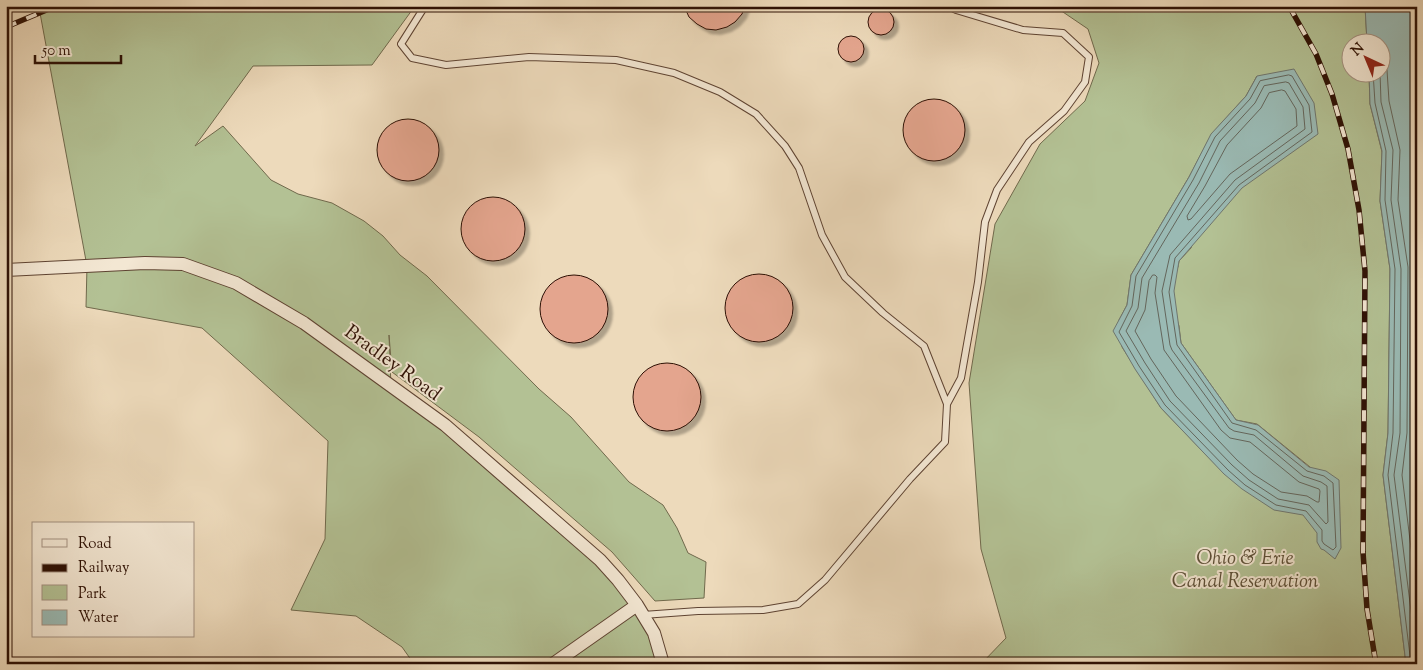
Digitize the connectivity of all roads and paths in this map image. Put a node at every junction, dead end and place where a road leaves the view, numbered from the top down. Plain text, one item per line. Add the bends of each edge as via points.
1 (426, 6) edge
2 (948, 6) edge
3 (6, 270) edge
4 (947, 404) junction
5 (640, 610) junction
6 (553, 664) edge
7 (663, 664) edge

1 - 4 lane via 401,44 412,58 446,66 530,57 616,60 674,73 720,92 756,114 786,146 799,168 822,235 845,278 924,346
2 - 4 lane via 1023,30 1063,33 1089,57 1085,82 1064,112 1029,142 996,190 984,222 978,282 961,378
3 - 5 street, Bradley Road via 183,264 236,283 304,323 445,426 600,560
4 - 5 lane via 946,442 910,479 825,580 798,604 763,610
5 - 6 street
5 - 7 street, Bradley Road via 654,633

